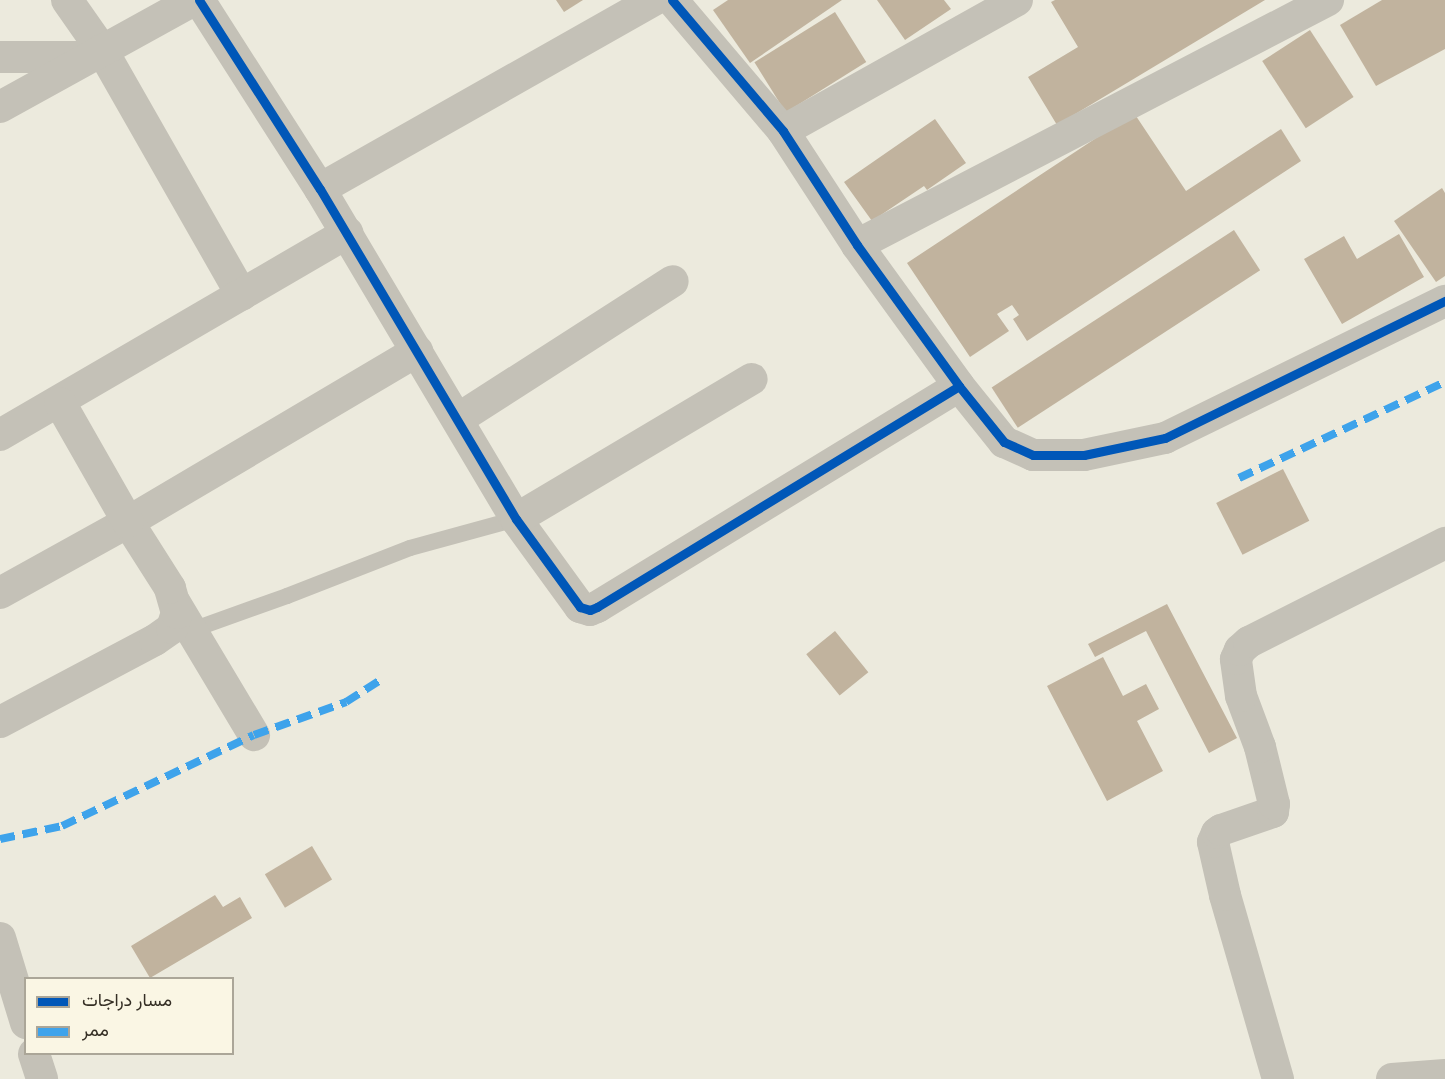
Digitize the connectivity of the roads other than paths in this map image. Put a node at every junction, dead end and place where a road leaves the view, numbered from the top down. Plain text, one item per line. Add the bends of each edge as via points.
1 (67, 0) edge
2 (196, 0) edge
3 (654, 0) edge
4 (672, 0) edge
5 (1017, 0) edge
6 (1328, 0) edge
7 (97, 54) junction
8 (0, 57) edge
9 (0, 107) edge
10 (783, 131) junction
11 (320, 189) junction
12 (347, 233) junction
13 (856, 245) junction
14 (673, 281) dead end
15 (242, 296) junction
16 (1445, 301) edge
17 (417, 351) junction
18 (752, 379) dead end
19 (959, 386) junction
20 (60, 403) junction
21 (458, 419) junction
22 (0, 435) edge
23 (516, 519) junction
24 (128, 522) junction
25 (1445, 543) edge
26 (0, 593) edge
27 (175, 603) junction
28 (192, 630) junction
29 (0, 722) edge
30 (254, 735) dead end
31 (0, 938) edge
32 (24, 1016) edge
33 (35, 1055) edge
34 (1445, 1075) edge
35 (42, 1079) edge
36 (1278, 1079) edge
37 (1392, 1079) edge

1 - 7 street
2 - 7 street
2 - 11 street
3 - 11 street
4 - 10 street
5 - 10 street
6 - 13 street
7 - 8 street
7 - 9 street
7 - 15 street
10 - 13 street
11 - 12 street
12 - 15 street
12 - 17 street
13 - 19 street
14 - 21 street
15 - 20 street
16 - 19 street via 1165,438 1084,454 1034,455 1004,442
17 - 21 street
17 - 24 street
18 - 23 street
19 - 23 street via 590,609 575,602
20 - 22 street
20 - 24 street
21 - 23 street
23 - 28 lane via 410,548
24 - 26 street
24 - 27 street via 170,588
25 - 36 street via 1249,642 1236,659 1241,696 1260,747 1273,812 1221,830 1213,842
27 - 28 street
27 - 29 street via 177,613 172,627 155,640
28 - 30 street
31 - 32 street
33 - 35 street
34 - 37 street

